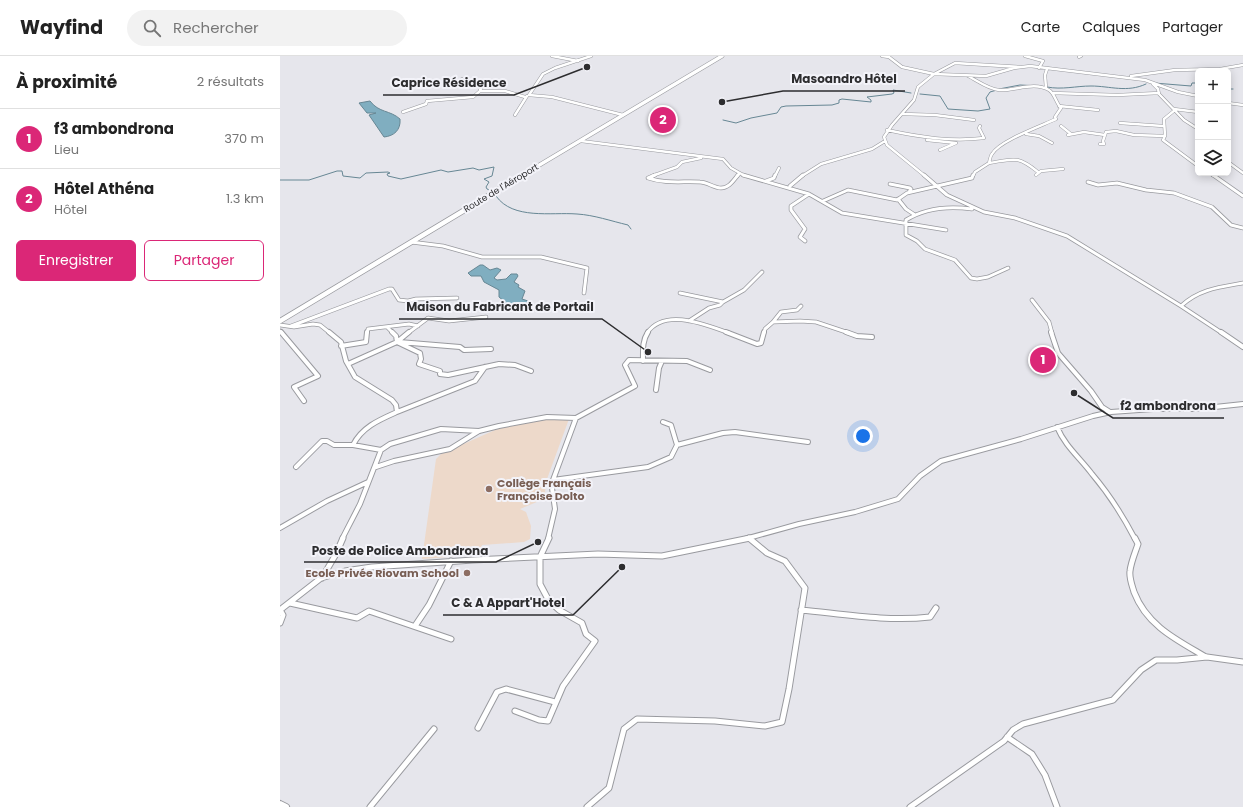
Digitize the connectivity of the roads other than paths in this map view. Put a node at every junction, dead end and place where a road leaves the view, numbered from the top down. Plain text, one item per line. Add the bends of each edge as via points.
1 (552, 56) edge
2 (591, 56) edge
3 (722, 56) edge
4 (882, 56) edge
5 (1025, 56) edge
6 (579, 61) junction
7 (1243, 65) edge
8 (1020, 66) junction
9 (1039, 68) junction
10 (1047, 69) junction
11 (934, 74) junction
12 (968, 76) junction
13 (1126, 77) junction
14 (462, 79) dead end
15 (1152, 84) junction
16 (1046, 88) junction
17 (482, 91) junction
18 (1052, 93) junction
19 (1159, 93) junction
20 (529, 95) junction
21 (1195, 95) edge
22 (525, 97) junction
23 (1231, 103) edge
24 (1243, 105) edge
25 (1059, 106) junction
26 (1174, 109) junction
27 (1098, 110) dead end
28 (404, 112) dead end
29 (1195, 112) edge
30 (515, 114) dead end
31 (621, 114) junction
32 (903, 114) junction
33 (974, 120) dead end
34 (1120, 123) dead end
35 (980, 126) dead end
36 (1061, 126) dead end
37 (1163, 126) junction
38 (1195, 127) edge
39 (887, 130) junction
40 (1024, 134) junction
41 (1105, 135) junction
42 (1165, 136) junction
43 (955, 139) junction
44 (927, 140) dead end
45 (581, 141) junction
46 (885, 141) junction
47 (951, 142) junction
48 (1052, 143) dead end
49 (1100, 144) dead end
50 (940, 150) dead end
51 (705, 158) junction
52 (989, 163) junction
53 (1195, 164) edge
54 (1231, 164) edge
55 (779, 168) dead end
56 (1063, 169) dead end
57 (1038, 172) junction
58 (739, 174) junction
59 (1243, 174) edge
60 (1036, 175) dead end
61 (1213, 176) edge
62 (766, 182) junction
63 (1088, 182) dead end
64 (890, 184) dead end
65 (790, 186) junction
66 (936, 186) junction
67 (909, 192) junction
68 (809, 194) junction
69 (1243, 196) edge
70 (898, 199) junction
71 (822, 201) junction
72 (984, 212) junction
73 (916, 215) junction
74 (905, 223) junction
75 (1243, 228) edge
76 (946, 230) dead end
77 (805, 241) dead end
78 (411, 242) junction
79 (1008, 268) dead end
80 (762, 272) dead end
81 (1243, 283) edge
82 (1235, 285) junction
83 (1243, 287) edge
84 (584, 293) dead end
85 (680, 293) dead end
86 (457, 298) dead end
87 (1032, 300) dead end
88 (723, 302) junction
89 (801, 306) dead end
90 (1181, 306) junction
91 (486, 317) dead end
92 (280, 321) edge
93 (689, 321) junction
94 (773, 322) junction
95 (280, 325) edge
96 (418, 326) junction
97 (289, 327) junction
98 (387, 327) junction
99 (280, 331) edge
100 (872, 337) dead end
101 (397, 342) junction
102 (341, 346) junction
103 (1243, 347) edge
104 (491, 349) dead end
105 (643, 361) junction
106 (662, 362) junction
107 (348, 364) junction
108 (485, 367) junction
109 (710, 370) dead end
110 (531, 371) dead end
111 (656, 390) dead end
112 (304, 401) dead end
113 (1243, 404) edge
114 (397, 412) junction
115 (1110, 412) junction
116 (576, 418) junction
117 (663, 422) dead end
118 (1057, 428) junction
119 (479, 431) junction
120 (808, 442) dead end
121 (677, 445) junction
122 (353, 446) junction
123 (381, 450) junction
124 (296, 467) dead end
125 (376, 467) junction
126 (553, 480) junction
127 (369, 482) junction
128 (280, 528) edge
129 (749, 538) junction
130 (540, 557) junction
131 (451, 561) junction
132 (322, 578) junction
133 (290, 603) junction
134 (936, 608) dead end
135 (280, 610) edge
136 (801, 610) junction
137 (280, 623) edge
138 (415, 626) junction
139 (451, 639) dead end
140 (1207, 657) junction
141 (1243, 662) edge
142 (555, 702) junction
143 (515, 711) dead end
144 (478, 728) dead end
145 (434, 729) dead end
146 (1007, 737) junction
147 (280, 804) edge
148 (286, 807) edge
149 (370, 807) edge
150 (587, 807) edge
151 (910, 807) edge
152 (1057, 807) edge

1 - 6 street
2 - 6 street
3 - 31 main road, Route de l'Aéroport
4 - 11 street via 889,57 910,70
5 - 9 street via 1043,61
6 - 20 street via 543,74
7 - 13 street via 1208,70 1182,69
8 - 9 street
8 - 11 street via 955,64
8 - 12 street via 993,75
9 - 10 street
10 - 13 street
10 - 16 street
11 - 12 street
11 - 32 street via 918,87 918,95
12 - 16 street via 1000,90 1021,87
13 - 15 street
14 - 17 street via 485,82 480,90
15 - 19 street
15 - 21 street
16 - 18 street
17 - 22 street via 502,91
17 - 28 street via 473,97 427,101 422,106
18 - 19 street
18 - 25 street
19 - 26 street
20 - 22 street
20 - 31 street via 552,97
22 - 30 street
23 - 24 street
25 - 27 street
25 - 40 street via 1061,108 1056,119
26 - 29 street
26 - 37 street via 1164,119
26 - 38 street
31 - 45 main road, Route de l'Aéroport
32 - 33 street
32 - 39 street
34 - 37 street
35 - 43 street via 978,128 984,138
36 - 41 street via 1069,134 1084,132
37 - 42 street
39 - 43 street via 916,136
39 - 46 street
40 - 48 street via 1039,136
40 - 52 street via 1015,136 992,153
41 - 42 street via 1106,132 1116,131 1134,135
41 - 49 street via 1104,144
42 - 53 street via 1163,140 1166,144
43 - 47 street
44 - 47 street
45 - 51 street
45 - 78 main road, Route de l'Aéroport
46 - 65 street via 873,149 816,166
46 - 66 street
47 - 50 street via 956,143
51 - 58 street via 723,159
51 - 58 street via 682,162 648,178 701,182 721,188 730,186
52 - 57 street via 1015,158
52 - 66 street via 975,172 972,178
54 - 59 street
55 - 62 street via 774,178
56 - 57 street
57 - 60 street
58 - 62 street
61 - 69 street
62 - 65 street
63 - 75 street via 1098,185 1117,183 1174,193 1212,208 1231,225
64 - 67 street via 910,188
65 - 68 street
66 - 67 street
66 - 72 street via 947,195
67 - 70 street
68 - 71 street
68 - 77 street via 791,206 793,215 805,229 800,237
70 - 71 street via 879,198 848,190
70 - 73 street via 906,209
71 - 74 street via 842,213
72 - 73 street via 955,207
72 - 90 street via 1015,218 1067,236
73 - 74 street via 909,217
74 - 76 street
74 - 79 street via 906,235 925,249 955,260 971,278 988,277
78 - 84 street via 443,246 482,257 541,257 587,268
78 - 92 main road, Route de l'Aéroport
80 - 88 street via 740,294
81 - 82 street
82 - 83 street
82 - 90 street via 1200,292
85 - 88 street
86 - 97 street via 399,300 392,289 389,289
87 - 115 street via 1049,322 1058,353 1102,407
88 - 93 street via 708,308
89 - 94 street via 797,310 781,312
90 - 103 street
91 - 96 street via 449,321 428,318
93 - 94 street via 700,322 757,344 761,343 765,329
93 - 105 street via 659,322 643,337
94 - 100 street via 813,322 860,338
95 - 97 street
96 - 98 street via 409,324
96 - 101 street
97 - 102 street via 320,325 341,342
98 - 101 street via 396,336
98 - 102 street via 368,330 366,342
99 - 112 street via 318,376 294,387
101 - 104 street via 460,347 464,350
101 - 107 street
101 - 108 street via 420,353 419,364 440,370 440,374 448,375
102 - 107 street
105 - 106 street
105 - 116 street via 626,362 625,366 635,384 633,388
106 - 109 street via 687,362
106 - 111 street
107 - 114 street via 355,377 390,397 397,407
108 - 110 street via 515,365
108 - 114 street via 475,381
113 - 115 street via 1196,409
114 - 122 street via 364,429
115 - 118 street
116 - 119 street via 547,417
116 - 126 street
117 - 121 street via 671,426
118 - 129 street via 941,460 920,476 898,499
118 - 140 street via 1060,437 1108,495 1138,544 1130,576 1135,596 1144,614 1165,634
119 - 123 street via 442,429 390,444
119 - 125 street via 450,449
120 - 121 street via 735,432
121 - 126 street via 671,457 648,467
122 - 123 street
122 - 124 street via 334,445 322,441
123 - 125 street
125 - 127 street
126 - 130 street via 554,518
127 - 128 street via 327,501
127 - 132 street via 336,554
129 - 130 street via 662,556 598,554
129 - 136 street via 767,553 785,561 805,588
130 - 131 street
130 - 142 street via 540,584 549,601 582,623 583,632 595,641 587,656 565,682
131 - 132 street via 372,567
131 - 138 street via 429,605
132 - 133 street
133 - 135 street
133 - 138 street via 357,618 369,611
134 - 136 street via 930,617 921,618
135 - 137 street via 283,616
136 - 150 street via 782,722 765,726 715,721 637,719 624,729 609,788
138 - 139 street
140 - 141 street
140 - 146 street via 1156,660 1142,670 1113,700 1024,724
142 - 143 street via 548,721
142 - 144 street via 506,689 497,692
145 - 149 street
146 - 151 street
146 - 152 street via 1032,754 1045,774
147 - 148 street

